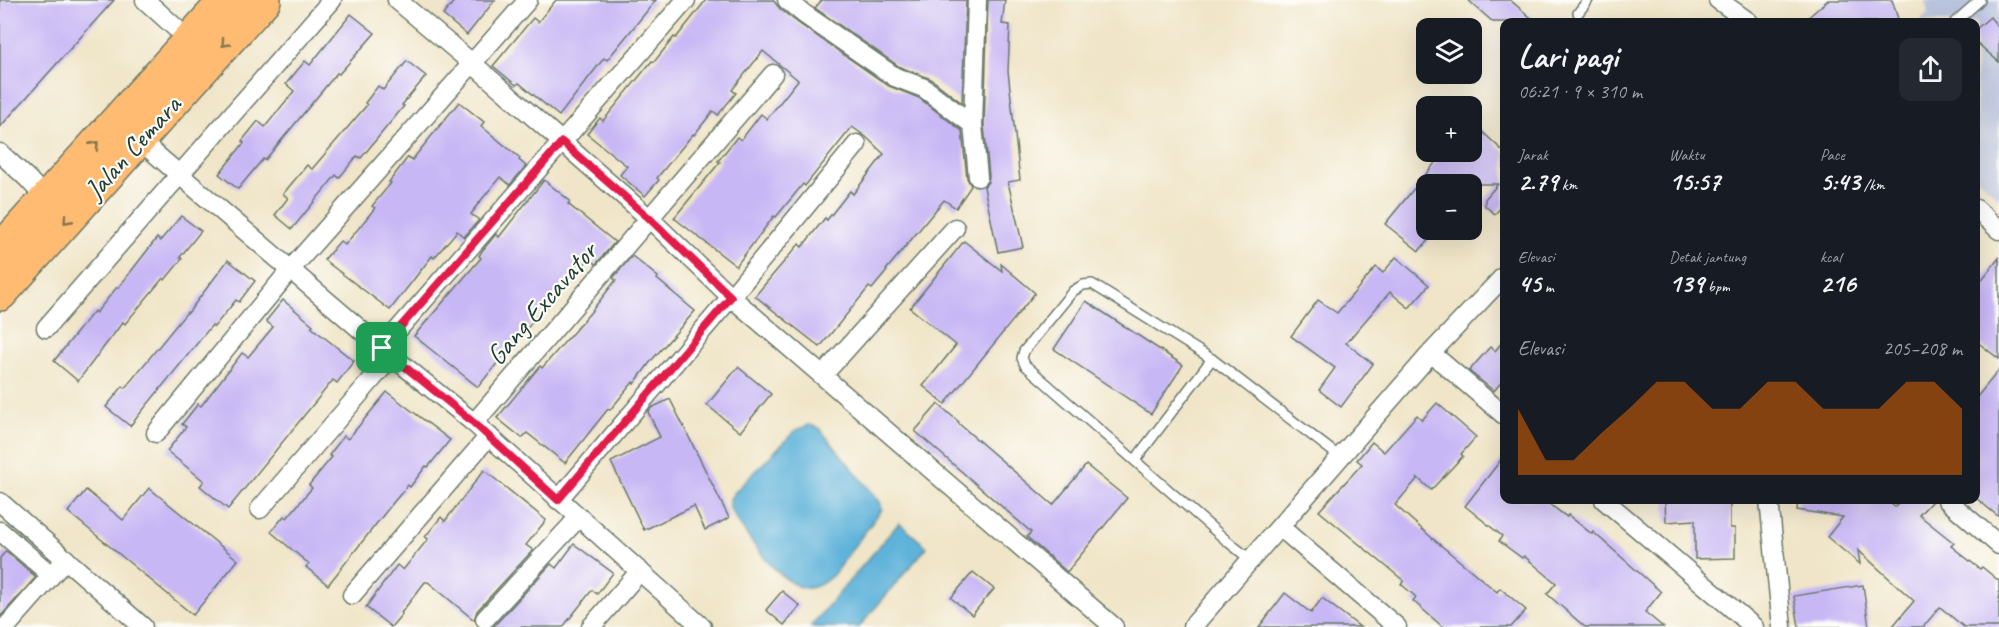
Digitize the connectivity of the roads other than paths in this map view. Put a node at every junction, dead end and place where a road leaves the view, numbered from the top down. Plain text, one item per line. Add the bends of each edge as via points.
1 (145, 0) edge
2 (226, 0) edge
3 (264, 0) edge
4 (332, 0) edge
5 (397, 0) edge
6 (528, 0) edge
7 (686, 0) edge
8 (787, 0) edge
9 (977, 0) edge
10 (1588, 0) edge
11 (1980, 0) edge
12 (810, 7) edge
13 (1726, 7) edge
14 (1578, 13) dead end
15 (1743, 18) edge
16 (1960, 18) edge
17 (189, 40) junction
18 (473, 64) junction
19 (773, 74) dead end
20 (973, 125) junction
21 (139, 140) junction
22 (562, 142) junction
23 (857, 144) dead end
24 (0, 153) edge
25 (179, 175) junction
26 (978, 177) dead end
27 (46, 199) junction
28 (1980, 213) edge
29 (649, 218) junction
30 (955, 228) dead end
31 (1999, 230) edge
32 (0, 251) edge
33 (291, 268) junction
34 (1500, 280) edge
35 (0, 294) edge
36 (731, 297) junction
37 (46, 328) dead end
38 (388, 351) junction
39 (1431, 353) junction
40 (1212, 359) junction
41 (823, 375) junction
42 (1500, 412) edge
43 (474, 423) junction
44 (156, 434) dead end
45 (489, 436) junction
46 (1340, 457) junction
47 (1136, 460) junction
48 (558, 500) junction
49 (0, 502) edge
50 (1609, 504) edge
51 (1769, 504) edge
52 (1952, 504) edge
53 (260, 509) dead end
54 (579, 517) junction
55 (1280, 527) junction
56 (0, 531) edge
57 (1999, 545) edge
58 (66, 559) junction
59 (1251, 560) junction
60 (640, 571) junction
61 (51, 575) junction
62 (352, 596) dead end
63 (485, 620) dead end
64 (6, 627) edge
65 (144, 627) edge
66 (591, 627) edge
67 (702, 627) edge
68 (1114, 627) edge
69 (1191, 627) edge
70 (1397, 627) edge
71 (1754, 627) edge
72 (1782, 627) edge

1 - 17 street
2 - 17 highway, Jalan Cemara
3 -> 21 highway, Jalan Cemara
4 - 25 street
5 - 18 street
6 - 18 street
7 - 22 street
8 - 12 street
9 - 20 street
10 - 14 lane
11 - 16 lane
12 - 20 street via 895,77 924,88
13 - 15 street
27 -> 17 highway, Jalan Cemara
18 - 22 street
18 - 33 street
19 - 29 street, Gang Excavator
20 - 26 street
21 - 25 street
21 -> 35 highway, Jalan Cemara
22 - 29 street
22 - 38 street
23 - 36 street
24 - 27 street
25 - 33 street
25 - 37 street
27 - 32 highway, Jalan Cemara
28 - 31 street
29 - 36 street
29 - 43 street, Gang Excavator
30 - 41 street
33 - 38 street
33 - 44 street
34 - 39 street
36 - 41 street
36 - 48 street
38 - 43 street
38 - 53 street
39 - 42 street
39 - 46 street
40 - 46 lane
40 - 47 lane
40 - 47 lane via 1092,284 1073,291 1024,351 1024,365
41 - 68 street
43 - 45 street
45 - 48 street
45 - 62 street
46 - 55 street
47 - 59 lane
48 - 54 street
49 - 58 street
50 - 71 street
51 - 72 street
52 - 57 street
54 - 60 street
54 - 63 street
55 - 59 street
55 - 70 street
56 - 61 street
58 - 61 street
58 - 65 street
59 - 69 street
60 - 66 street
60 - 67 street
61 - 64 street

